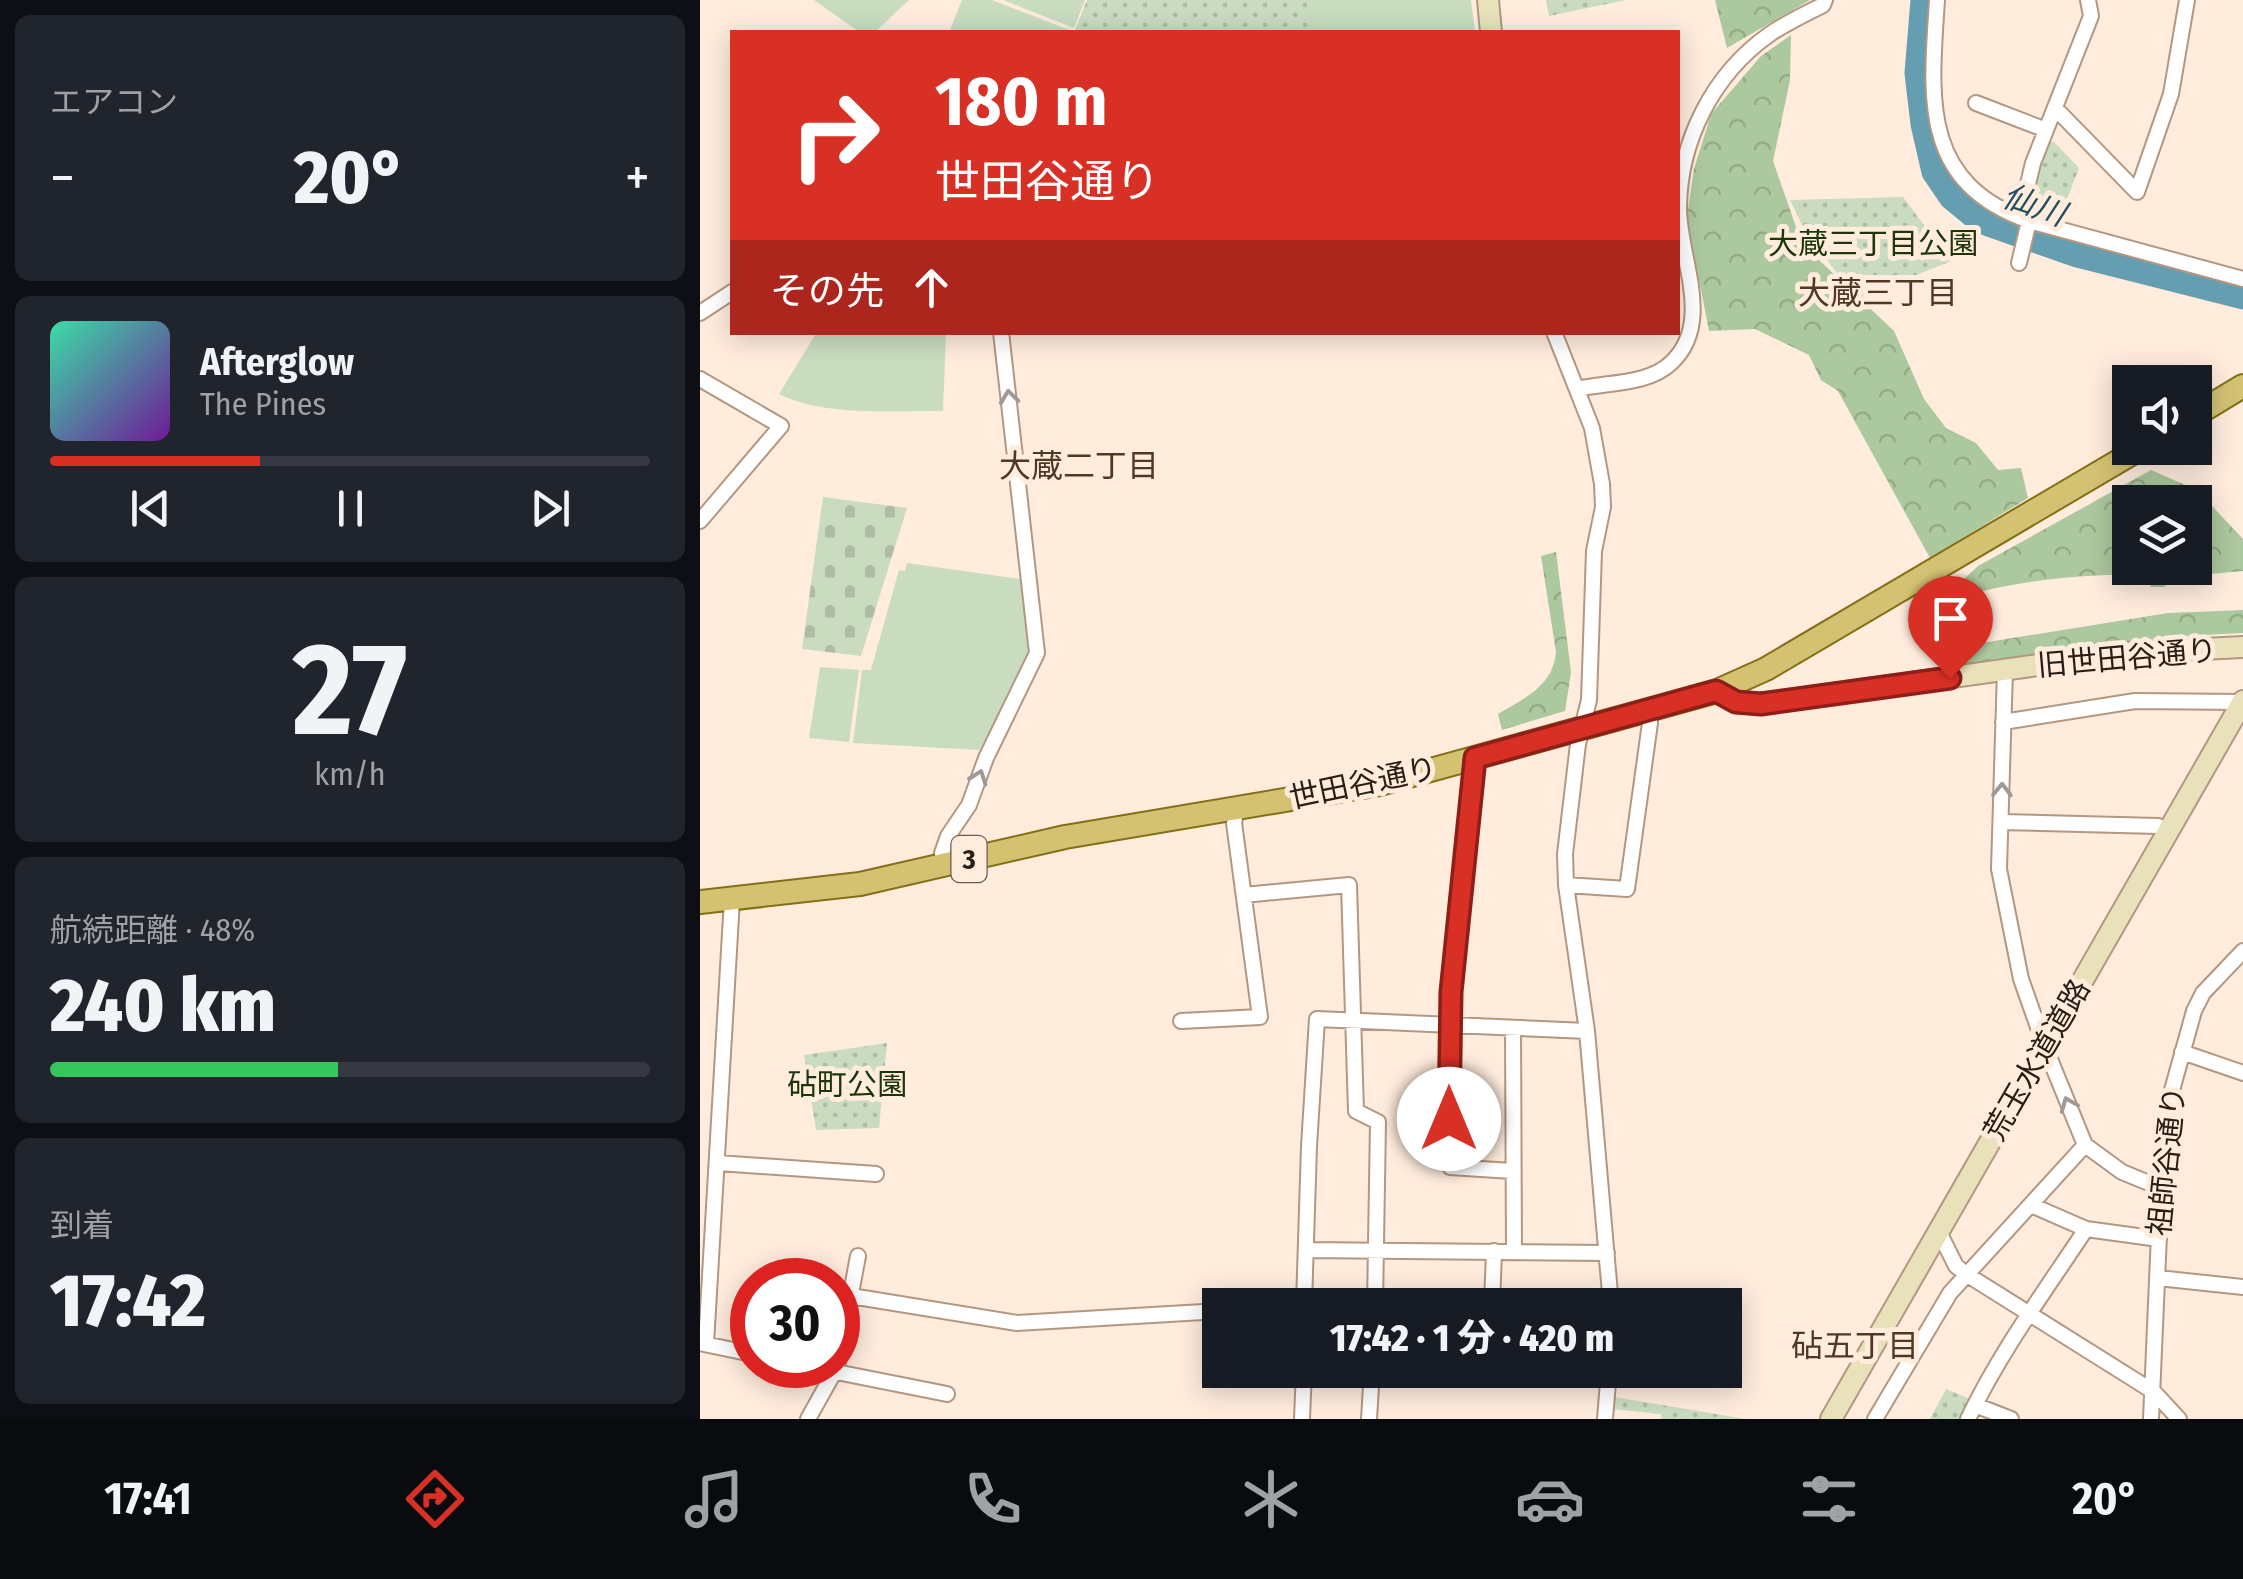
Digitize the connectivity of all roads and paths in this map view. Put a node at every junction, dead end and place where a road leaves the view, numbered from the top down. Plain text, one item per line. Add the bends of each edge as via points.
1 (1488, 0) edge
2 (1824, 0) edge
3 (1937, 0) edge
4 (2088, 0) edge
5 (2187, 0) edge
6 (1492, 30) edge
7 (1976, 103) dead end
8 (2055, 108) junction
9 (2046, 130) junction
10 (1680, 194) edge
11 (1680, 221) edge
12 (2029, 221) junction
13 (2020, 258) dead end
14 (2243, 279) edge
15 (730, 293) edge
16 (700, 313) edge
17 (1001, 335) edge
18 (1555, 335) edge
19 (700, 379) edge
20 (2243, 386) edge
21 (1577, 389) junction
22 (2212, 405) edge
23 (2112, 465) edge
24 (700, 521) edge
25 (2243, 647) edge
26 (1766, 669) junction
27 (2005, 670) junction
28 (1716, 691) junction
29 (1778, 702) junction
30 (2242, 702) edge
31 (1648, 709) junction
32 (2003, 722) junction
33 (1584, 726) junction
34 (1475, 758) junction
35 (1237, 808) junction
36 (2001, 822) junction
37 (2168, 831) junction
38 (944, 865) junction
39 (1566, 885) junction
40 (1244, 896) junction
41 (732, 899) junction
42 (700, 902) edge
43 (2243, 951) edge
44 (1352, 1020) junction
45 (1181, 1021) dead end
46 (1449, 1025) junction
47 (1513, 1028) junction
48 (1587, 1032) junction
49 (2045, 1048) junction
50 (2182, 1052) junction
51 (2243, 1073) edge
52 (2084, 1145) junction
53 (718, 1163) junction
54 (1512, 1170) junction
55 (876, 1174) dead end
56 (2161, 1188) junction
57 (2032, 1206) junction
58 (2086, 1229) junction
59 (1939, 1232) junction
60 (2159, 1239) junction
61 (1306, 1250) junction
62 (1494, 1251) junction
63 (1514, 1251) junction
64 (1377, 1252) junction
65 (1607, 1253) junction
66 (1966, 1274) junction
67 (2158, 1278) junction
68 (2243, 1286) edge
69 (1304, 1288) edge
70 (1376, 1288) edge
71 (1493, 1288) edge
72 (1610, 1288) edge
73 (860, 1297) edge
74 (1202, 1311) edge
75 (2030, 1312) junction
76 (703, 1344) edge
77 (730, 1350) edge
78 (860, 1373) edge
79 (825, 1388) edge
80 (1303, 1388) edge
81 (1371, 1388) edge
82 (1608, 1388) edge
83 (2154, 1392) junction
84 (947, 1394) dead end
85 (1972, 1412) edge
86 (808, 1419) edge
87 (1302, 1419) edge
88 (1369, 1419) edge
89 (1605, 1419) edge
90 (1831, 1419) edge
91 (1874, 1419) edge
92 (2011, 1419) edge
93 (2152, 1419) edge
94 (2179, 1419) edge

1 - 6 main road
2 - 10 street via 1744,55 1704,106
3 - 12 street via 1932,101 1944,147 1977,192
4 - 8 street via 2091,16
5 - 8 street via 2171,94 2137,192
7 - 9 street
8 - 9 street
9 - 12 street via 2032,163
11 - 21 street via 1694,316 1690,338 1668,366 1646,378
12 - 13 street
12 - 14 street
15 - 16 street
38 -> 17 street via 948,836 969,805 1037,653
18 - 21 street
19 - 24 street via 781,426
20 - 22 main road
21 - 33 street via 1592,428 1603,506 1594,551
23 - 26 main road, 世田谷通り / 3
25 - 27 main road, 旧世田谷通り via 2123,653
26 - 28 main road, 世田谷通り / 3
26 - 29 main road via 1762,687
27 - 29 main road, 旧世田谷通り
27 - 32 street
28 - 29 main road, 旧世田谷通り via 1747,704
28 - 31 main road, 世田谷通り / 3
30 - 32 street via 2136,701
30 - 37 main road, 荒玉水道道路
31 - 33 main road, 世田谷通り / 3
31 - 39 street via 1627,889
36 -> 32 street
33 - 34 main road, 世田谷通り / 3
33 - 39 street
34 - 35 main road, 世田谷通り / 3 via 1380,784
34 - 46 street
35 - 38 main road, 世田谷通り / 3
35 - 40 street
36 - 37 street
36 - 49 street via 1999,869 2013,941
37 - 49 main road, 荒玉水道道路
38 - 41 main road, 世田谷通り / 3 via 860,884
39 - 48 street
40 - 44 street via 1349,885
40 - 45 street via 1260,1016
41 - 42 main road, 世田谷通り / 3
41 - 53 street
43 - 50 street, 祖師谷通り via 2203,993
44 - 46 street
44 - 61 street via 1318,1019
44 - 64 street via 1356,1111 1378,1122
46 - 47 street
46 - 54 street via 1450,1167
47 - 48 street
47 - 54 street
48 - 65 street
52 -> 49 street
49 - 59 main road, 荒玉水道道路
50 - 51 street
50 - 56 street, 祖師谷通り via 2169,1101
52 - 56 street via 2122,1172
52 - 57 street
53 - 55 street
53 - 76 street
54 - 63 street
56 - 60 street, 祖師谷通り
57 - 58 street
57 - 66 street
58 - 60 street
58 - 75 street
59 - 66 street
59 - 90 main road, 荒玉水道道路
60 - 67 street, 祖師谷通り
61 - 64 street
61 - 69 street
62 - 63 street
62 - 64 street
62 - 71 street
63 - 65 street
64 - 70 street
65 - 72 street
66 - 75 street
66 - 91 street
67 - 68 street
67 - 83 street, 祖師谷通り
73 - 74 street via 1018,1322
75 - 83 street
75 - 85 street
76 - 77 street
78 - 84 street
79 - 86 street
80 - 87 street
81 - 88 street
82 - 89 street
83 - 93 street, 祖師谷通り
83 - 94 street
85 - 92 street

